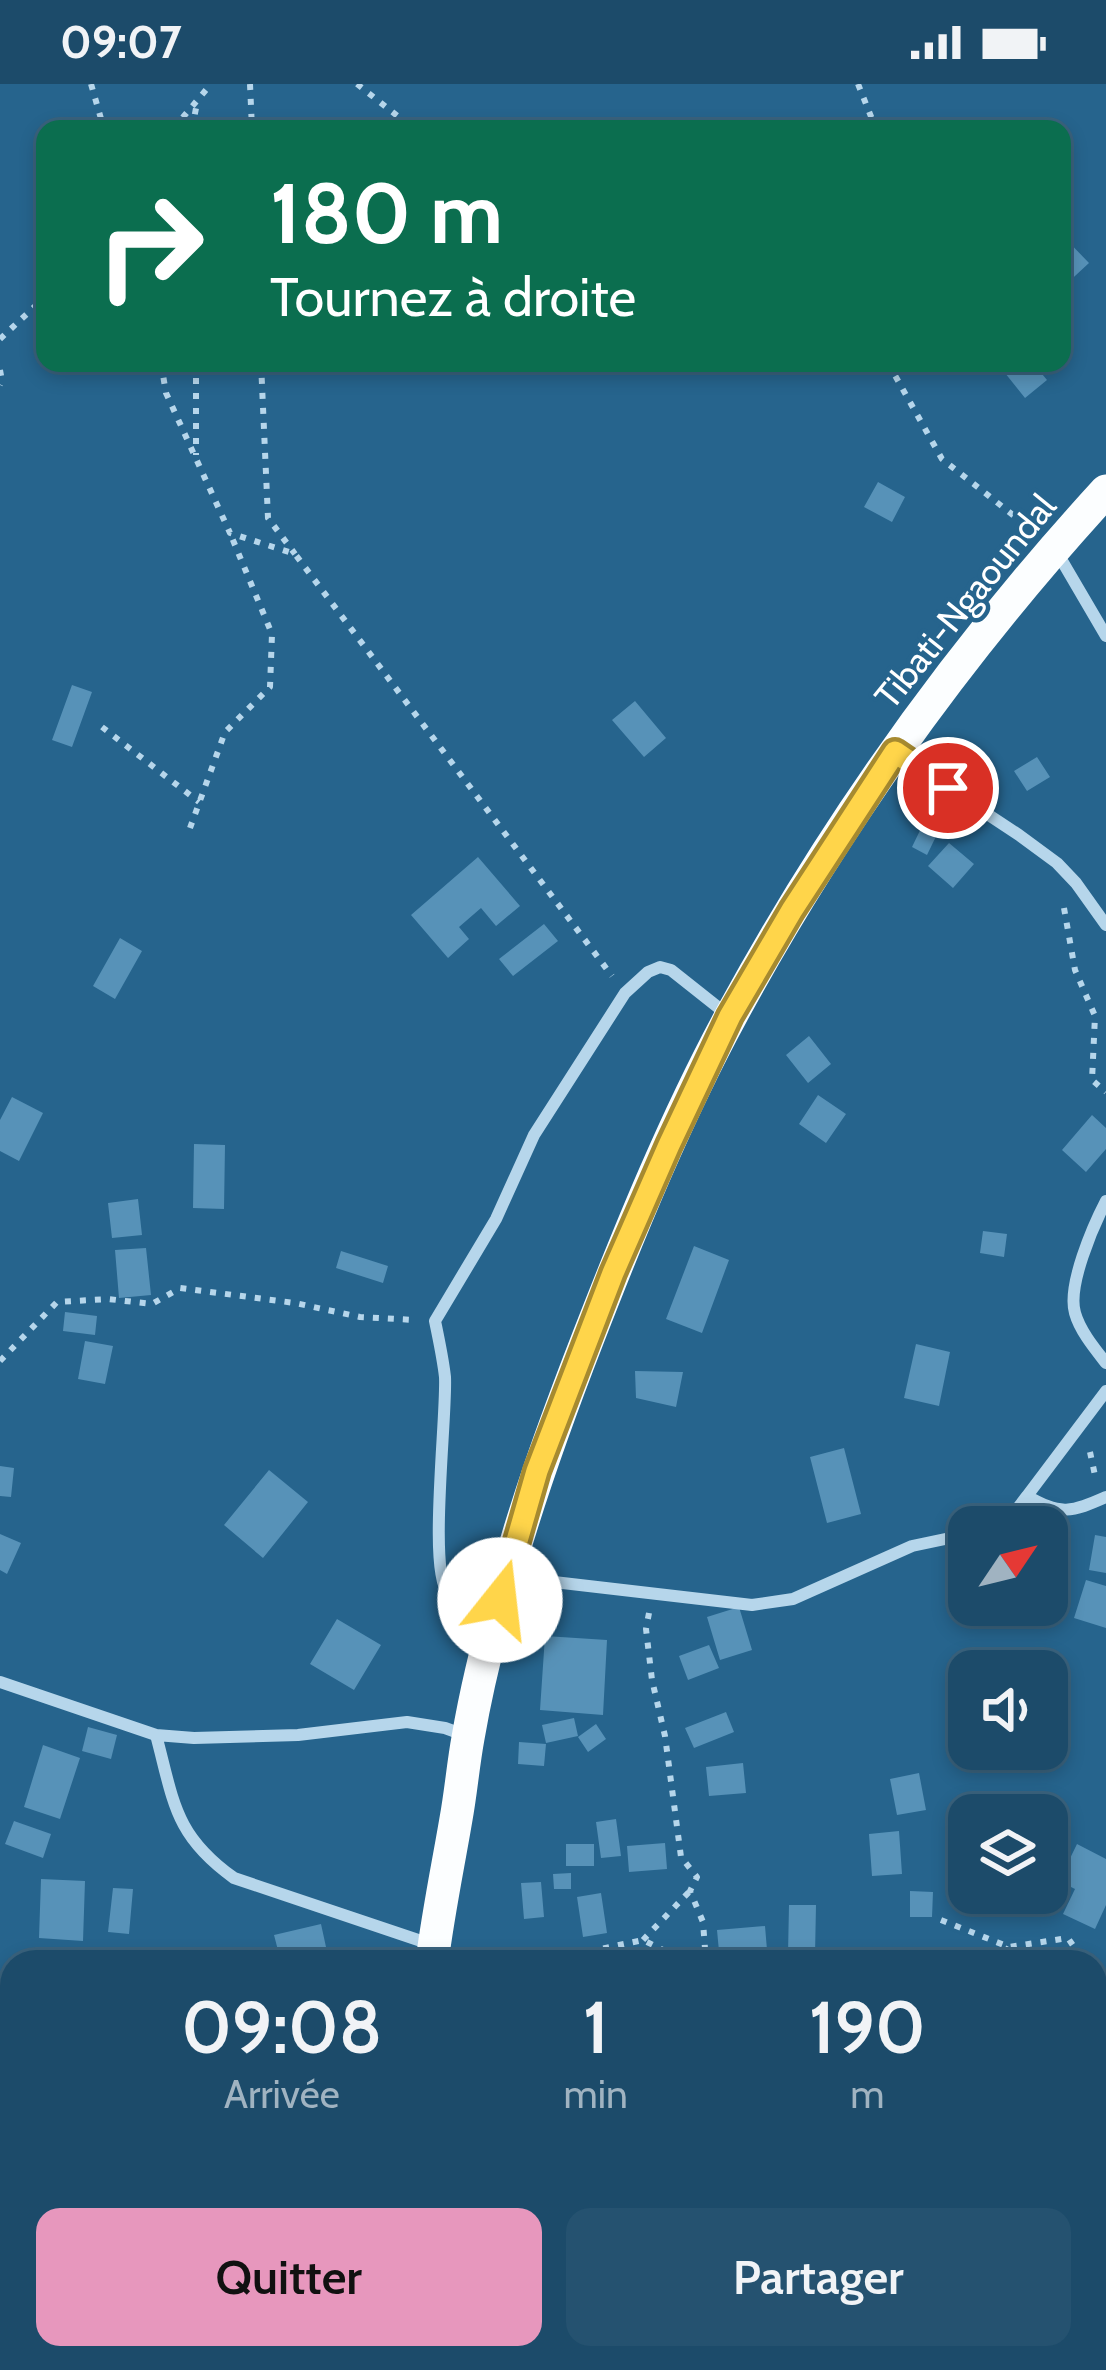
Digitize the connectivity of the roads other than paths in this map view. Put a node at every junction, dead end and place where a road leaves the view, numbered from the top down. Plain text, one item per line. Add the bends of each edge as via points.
1 (1106, 491) edge
2 (1054, 548) junction
3 (1106, 636) edge
4 (895, 752) junction
5 (1106, 925) edge
6 (730, 1016) junction
7 (1106, 1201) edge
8 (1106, 1363) edge
9 (1106, 1390) edge
10 (1028, 1496) junction
11 (1103, 1498) edge
12 (1020, 1506) edge
13 (948, 1538) edge
14 (503, 1588) junction
15 (0, 1682) edge
16 (156, 1736) junction
17 (468, 1736) junction
18 (423, 1950) edge
19 (434, 1950) edge

1 - 2 highway, Tibati-Ngaoundal
2 - 3 street
2 - 4 highway, Tibati-Ngaoundal
4 - 5 street via 1057,863
4 - 6 highway, Tibati-Ngaoundal
6 - 14 highway, Tibati-Ngaoundal via 613,1273 537,1471
6 - 14 street via 660,967 625,994 535,1136 435,1321 445,1373 442,1579 457,1599
7 - 8 street via 1073,1293 1075,1313
9 - 10 street
10 - 11 street via 1064,1512
10 - 12 street
13 - 14 street via 774,1603
14 - 17 highway, Tibati-Ngaoundal
15 - 16 street
16 - 17 street via 298,1735 407,1723
16 - 18 street via 176,1811 206,1858 234,1878
17 - 19 highway, Tibati-Ngaoundal

